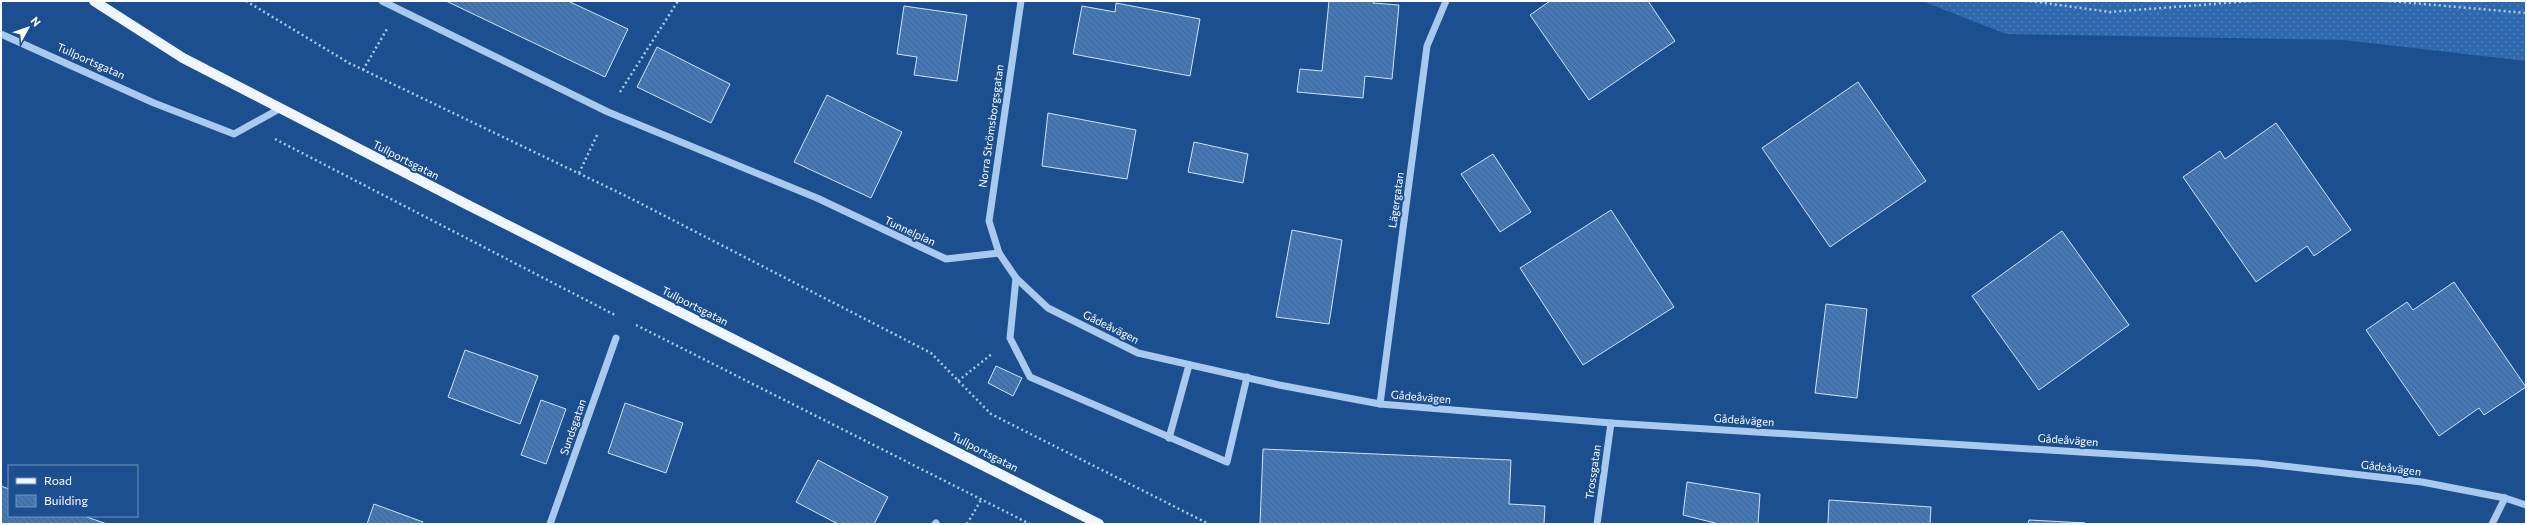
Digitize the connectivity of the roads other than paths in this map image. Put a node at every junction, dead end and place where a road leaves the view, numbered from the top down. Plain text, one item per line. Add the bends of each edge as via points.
1 (94, 1) edge
2 (382, 1) edge
3 (1021, 1) edge
4 (1446, 1) edge
5 (1, 34) edge
6 (281, 108) junction
7 (999, 253) junction
8 (1016, 278) junction
9 (616, 338) dead end
10 (1189, 365) junction
11 (1247, 377) junction
12 (1380, 404) junction
13 (1611, 423) junction
14 (1169, 438) junction
15 (2505, 498) junction
16 (2526, 505) edge
17 (550, 524) edge
18 (1100, 524) edge
19 (1597, 524) edge
20 (2492, 524) edge

1 - 6 main road, Tullportsgatan via 183,58
2 - 7 street, Tunnelplan via 608,112 817,198 946,259
3 - 7 street, Norra Strömsborgsgatan via 988,221
4 - 12 street, Lägergatan via 1427,46
5 - 6 street, Tullportsgatan via 154,103 234,134
6 - 18 main road, Tullportsgatan
7 - 8 street, Gådeåvägen
8 - 10 street, Gådeåvägen via 1048,308 1138,353
8 - 14 street via 1010,338 1030,377
9 - 17 street, Sundsgatan
10 - 11 street, Gådeåvägen
10 - 14 street
11 - 12 street, Gådeåvägen
11 - 14 street via 1227,462
12 - 13 street, Gådeåvägen
13 - 15 street, Gådeåvägen via 2257,463 2422,482
13 - 19 street, Trossgatan
15 - 16 street, Gådeåvägen
15 - 20 street

